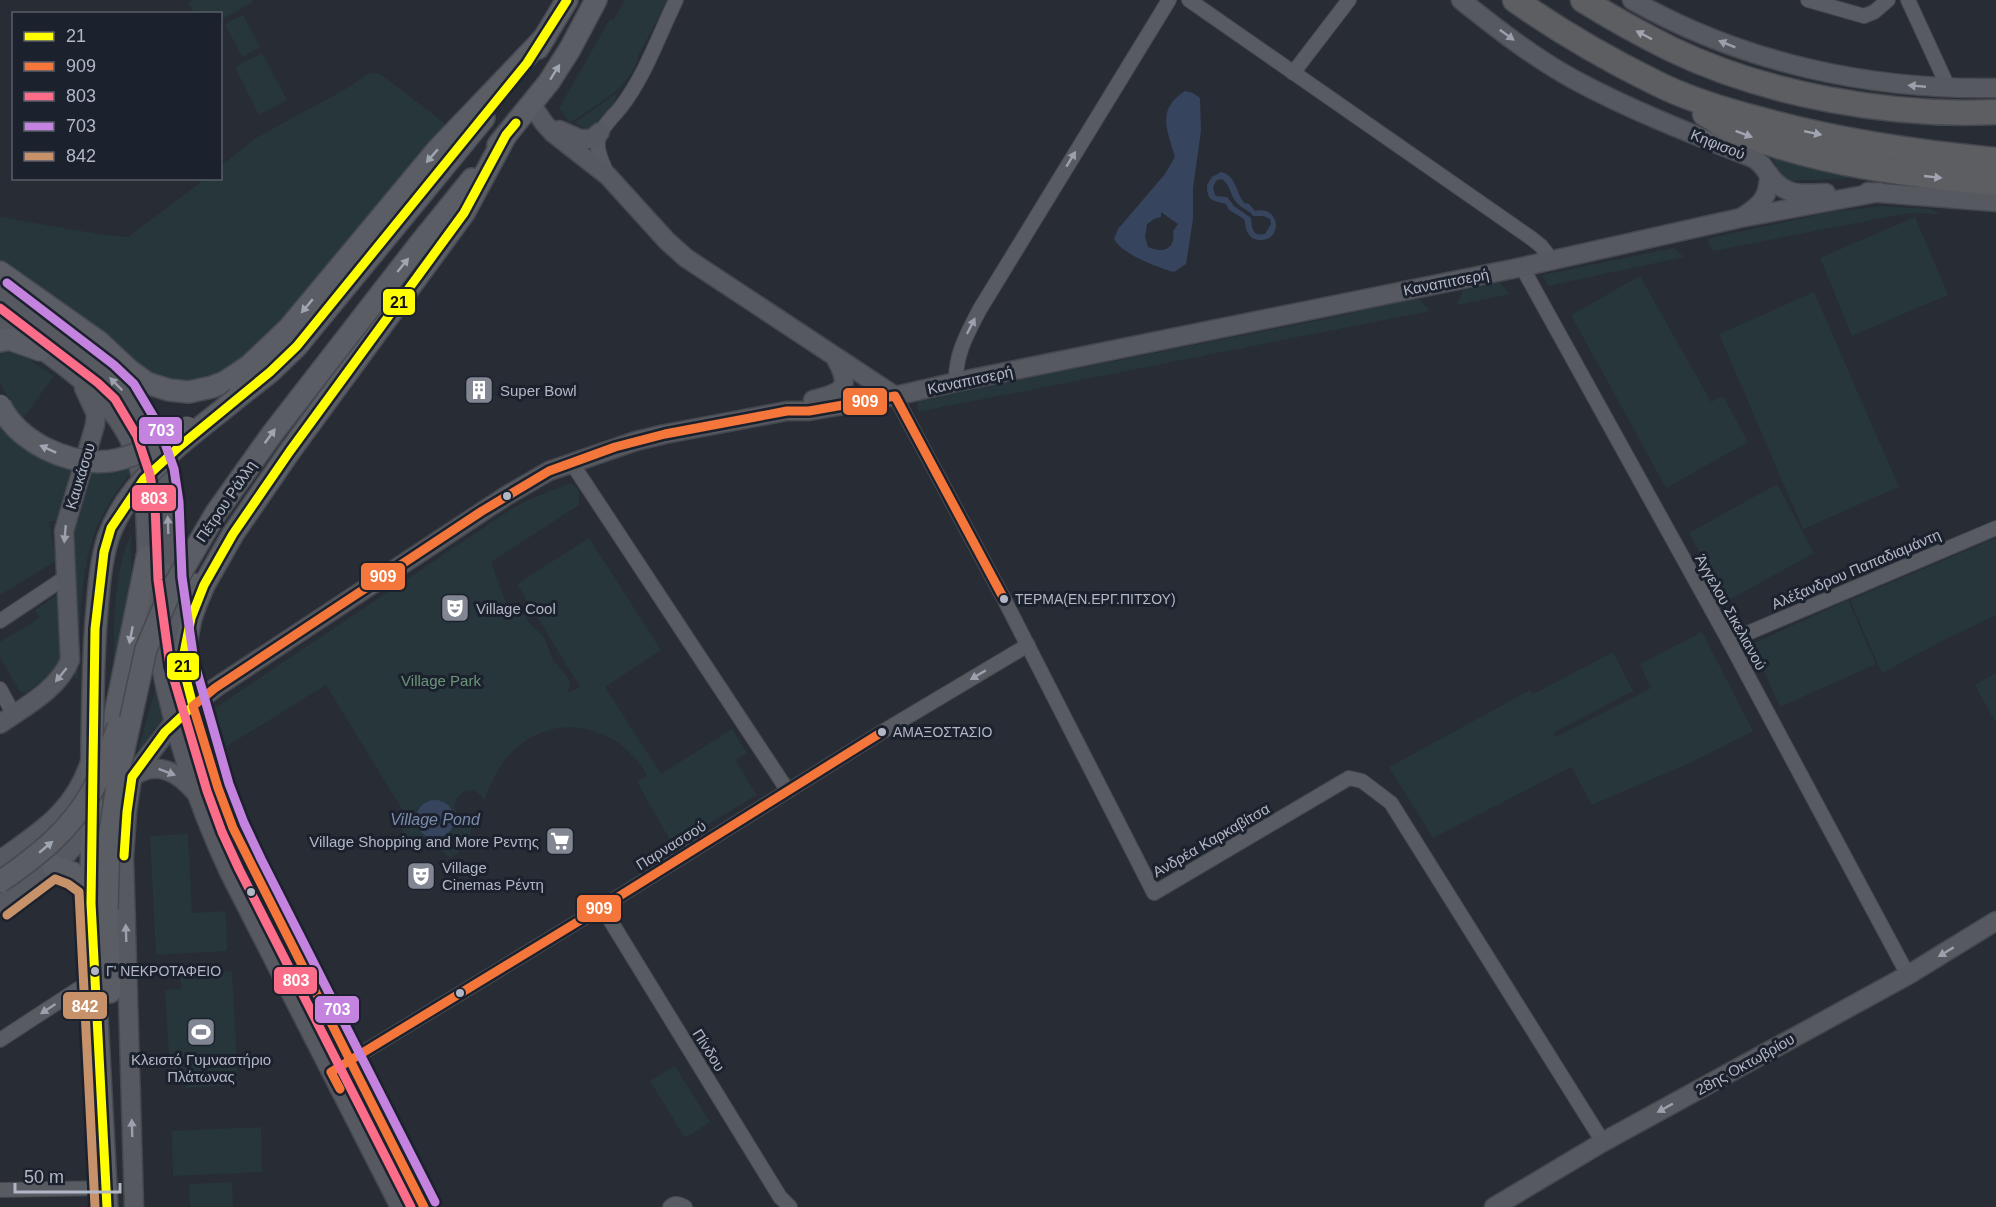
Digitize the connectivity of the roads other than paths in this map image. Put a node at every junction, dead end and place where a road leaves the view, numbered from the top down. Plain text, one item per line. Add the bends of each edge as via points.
1 (567, 0) edge
2 (596, 0) edge
3 (676, 0) edge
4 (1168, 0) edge
5 (1189, 0) edge
6 (1349, 0) edge
7 (1461, 0) edge
8 (1515, 0) edge
9 (1583, 0) edge
10 (1632, 0) edge
11 (1808, 0) edge
12 (1888, 0) edge
13 (1908, 0) edge
14 (545, 38) junction
15 (1293, 73) junction
16 (1657, 84) junction
17 (1996, 88) edge
18 (1949, 89) junction
19 (531, 104) junction
20 (1996, 112) edge
21 (544, 123) junction
22 (600, 132) junction
23 (506, 135) junction
24 (1996, 160) edge
25 (1768, 174) junction
26 (608, 176) junction
27 (1996, 183) edge
28 (1880, 192) junction
29 (1996, 202) edge
30 (1740, 218) junction
31 (1552, 260) junction
32 (1521, 267) junction
33 (0, 272) edge
34 (0, 293) edge
35 (0, 320) edge
36 (0, 340) edge
37 (40, 350) junction
38 (834, 356) junction
39 (79, 379) junction
40 (956, 382) junction
41 (895, 396) junction
42 (237, 398) junction
43 (0, 405) edge
44 (787, 411) junction
45 (571, 462) junction
46 (1996, 528) edge
47 (147, 557) junction
48 (66, 577) junction
49 (170, 578) junction
50 (204, 585) junction
51 (0, 621) edge
52 (1729, 641) junction
53 (1028, 645) junction
54 (146, 649) junction
55 (182, 663) junction
56 (0, 689) edge
57 (193, 706) junction
58 (7, 719) edge
59 (175, 721) junction
60 (92, 750) junction
61 (132, 777) junction
62 (788, 791) junction
63 (197, 795) junction
64 (93, 826) junction
65 (0, 860) edge
66 (53, 866) junction
67 (0, 882) edge
68 (91, 885) junction
69 (0, 905) edge
70 (602, 907) junction
71 (1996, 921) edge
72 (1908, 975) junction
73 (95, 978) junction
74 (0, 1040) edge
75 (350, 1061) junction
76 (331, 1072) junction
77 (1603, 1142) junction
78 (0, 1190) edge
79 (106, 1197) edge
80 (121, 1207) edge
81 (134, 1207) edge
82 (400, 1207) edge
83 (424, 1207) edge
84 (669, 1207) edge
85 (686, 1207) edge
86 (790, 1207) edge
87 (1494, 1207) edge

1 - 14 main road
19 -> 2 main road, Πέτρου Ράλλη via 565,57
3 - 22 street via 638,80
40 -> 4 street via 955,365 980,309
5 - 15 street
6 - 15 street
7 -> 25 street, Κηφισού via 1573,79 1753,158
8 - 16 highway
20 -> 9 highway via 1934,112 1858,105 1739,76 1671,49
18 -> 10 street via 1864,80 1778,61 1691,29
11 - 12 street via 1864,16
13 - 18 street
14 -> 33 main road via 438,149 282,335 225,382 189,392 147,383 98,341
14 - 42 main road via 316,322 283,360
15 - 31 street via 1531,238
16 -> 24 highway via 1726,111 1800,131 1903,150
16 -> 27 highway via 1739,133 1798,152 1862,166
17 - 18 street
19 - 21 street
19 - 23 main road, Πέτρου Ράλλη
21 - 22 street via 580,139 592,139
21 - 26 street
22 - 26 street via 598,152
23 - 50 main road via 464,213 290,451 233,534
54 -> 23 main road, Πέτρου Ράλλη, bridge via 171,590 216,513 278,426
25 - 28 street, Κηφισού via 1796,194
25 - 30 street via 1767,194 1757,207
26 - 38 street via 686,258
28 - 29 street, Κηφισού
28 - 30 street, Καναπιτσερή
30 - 31 street, Καναπιτσερή
31 - 32 street, Καναπιτσερή
32 - 40 street, Καναπιτσερή
32 - 52 street, Άγγελου Σικελιανού
49 -> 34 street via 162,472 137,410 106,374
35 - 37 street
36 - 37 main road via 9,339
37 - 39 street
38 - 41 street
38 - 44 street via 844,376 839,391
39 - 47 street via 106,404 129,439 146,508
39 -> 48 street, Καυκάσου via 96,422 64,531
40 - 41 street, Καναπιτσερή
41 - 44 street, Καναπιτσερή via 809,411
41 - 53 street, Ανδρέα Καρκαβίτσα
42 -> 43 main road, bridge via 144,450 103,461 73,457 42,446 18,431
42 - 60 main road, bridge via 144,479 111,528 104,552 95,629
44 - 45 street, Καναπιτσερή via 665,434
45 - 57 street, Καναπιτσερή via 482,511
45 - 62 street
46 - 52 street, Αλέξανδρου Παπαδιαμάντη
47 - 49 main road via 160,573
47 - 59 street via 155,632
47 -> 64 main road
48 - 51 street
48 -> 58 street, Καυκάσου via 71,651 67,668 54,683
49 - 50 main road
49 - 55 street
50 - 55 main road via 191,618
52 - 72 street, Άγγελου Σικελιανού
53 -> 62 street, Παρνασσού
53 - 77 street, Ανδρέα Καρκαβίτσα via 1154,893 1349,778 1362,781 1386,798
67 -> 54 main road, bridge via 58,837 87,800
54 - 80 main road, Πέτρου Ράλλη, bridge via 119,772 108,848 106,909
55 - 57 street
56 - 58 street, Καυκάσου
57 - 59 street, Καναπιτσερή
57 - 75 street via 232,828
59 - 61 street, Καναπιτσερή
59 - 63 street
60 - 64 main road
60 - 65 street via 85,778 62,812
61 -> 63 street via 148,768 162,769 179,777
61 - 64 street, Καναπιτσερή
81 -> 61 street via 124,858
62 - 70 street, Παρνασσού
63 - 76 street via 230,874
64 - 66 street, Καναπιτσερή
64 - 68 main road
66 - 68 main road
66 - 69 street, Καναπιτσερή
68 - 73 main road
70 - 75 street, Παρνασσού
70 - 86 street, Πίνδου via 780,1197
71 -> 72 street, 28ης Οκτωβρίου
72 -> 77 street, 28ης Οκτωβρίου
73 -> 74 street
73 - 79 main road
75 - 76 street, Παρνασσού
75 - 83 street
76 - 82 street
77 - 87 street, 28ης Οκτωβρίου
78 - 79 street
84 - 85 street

